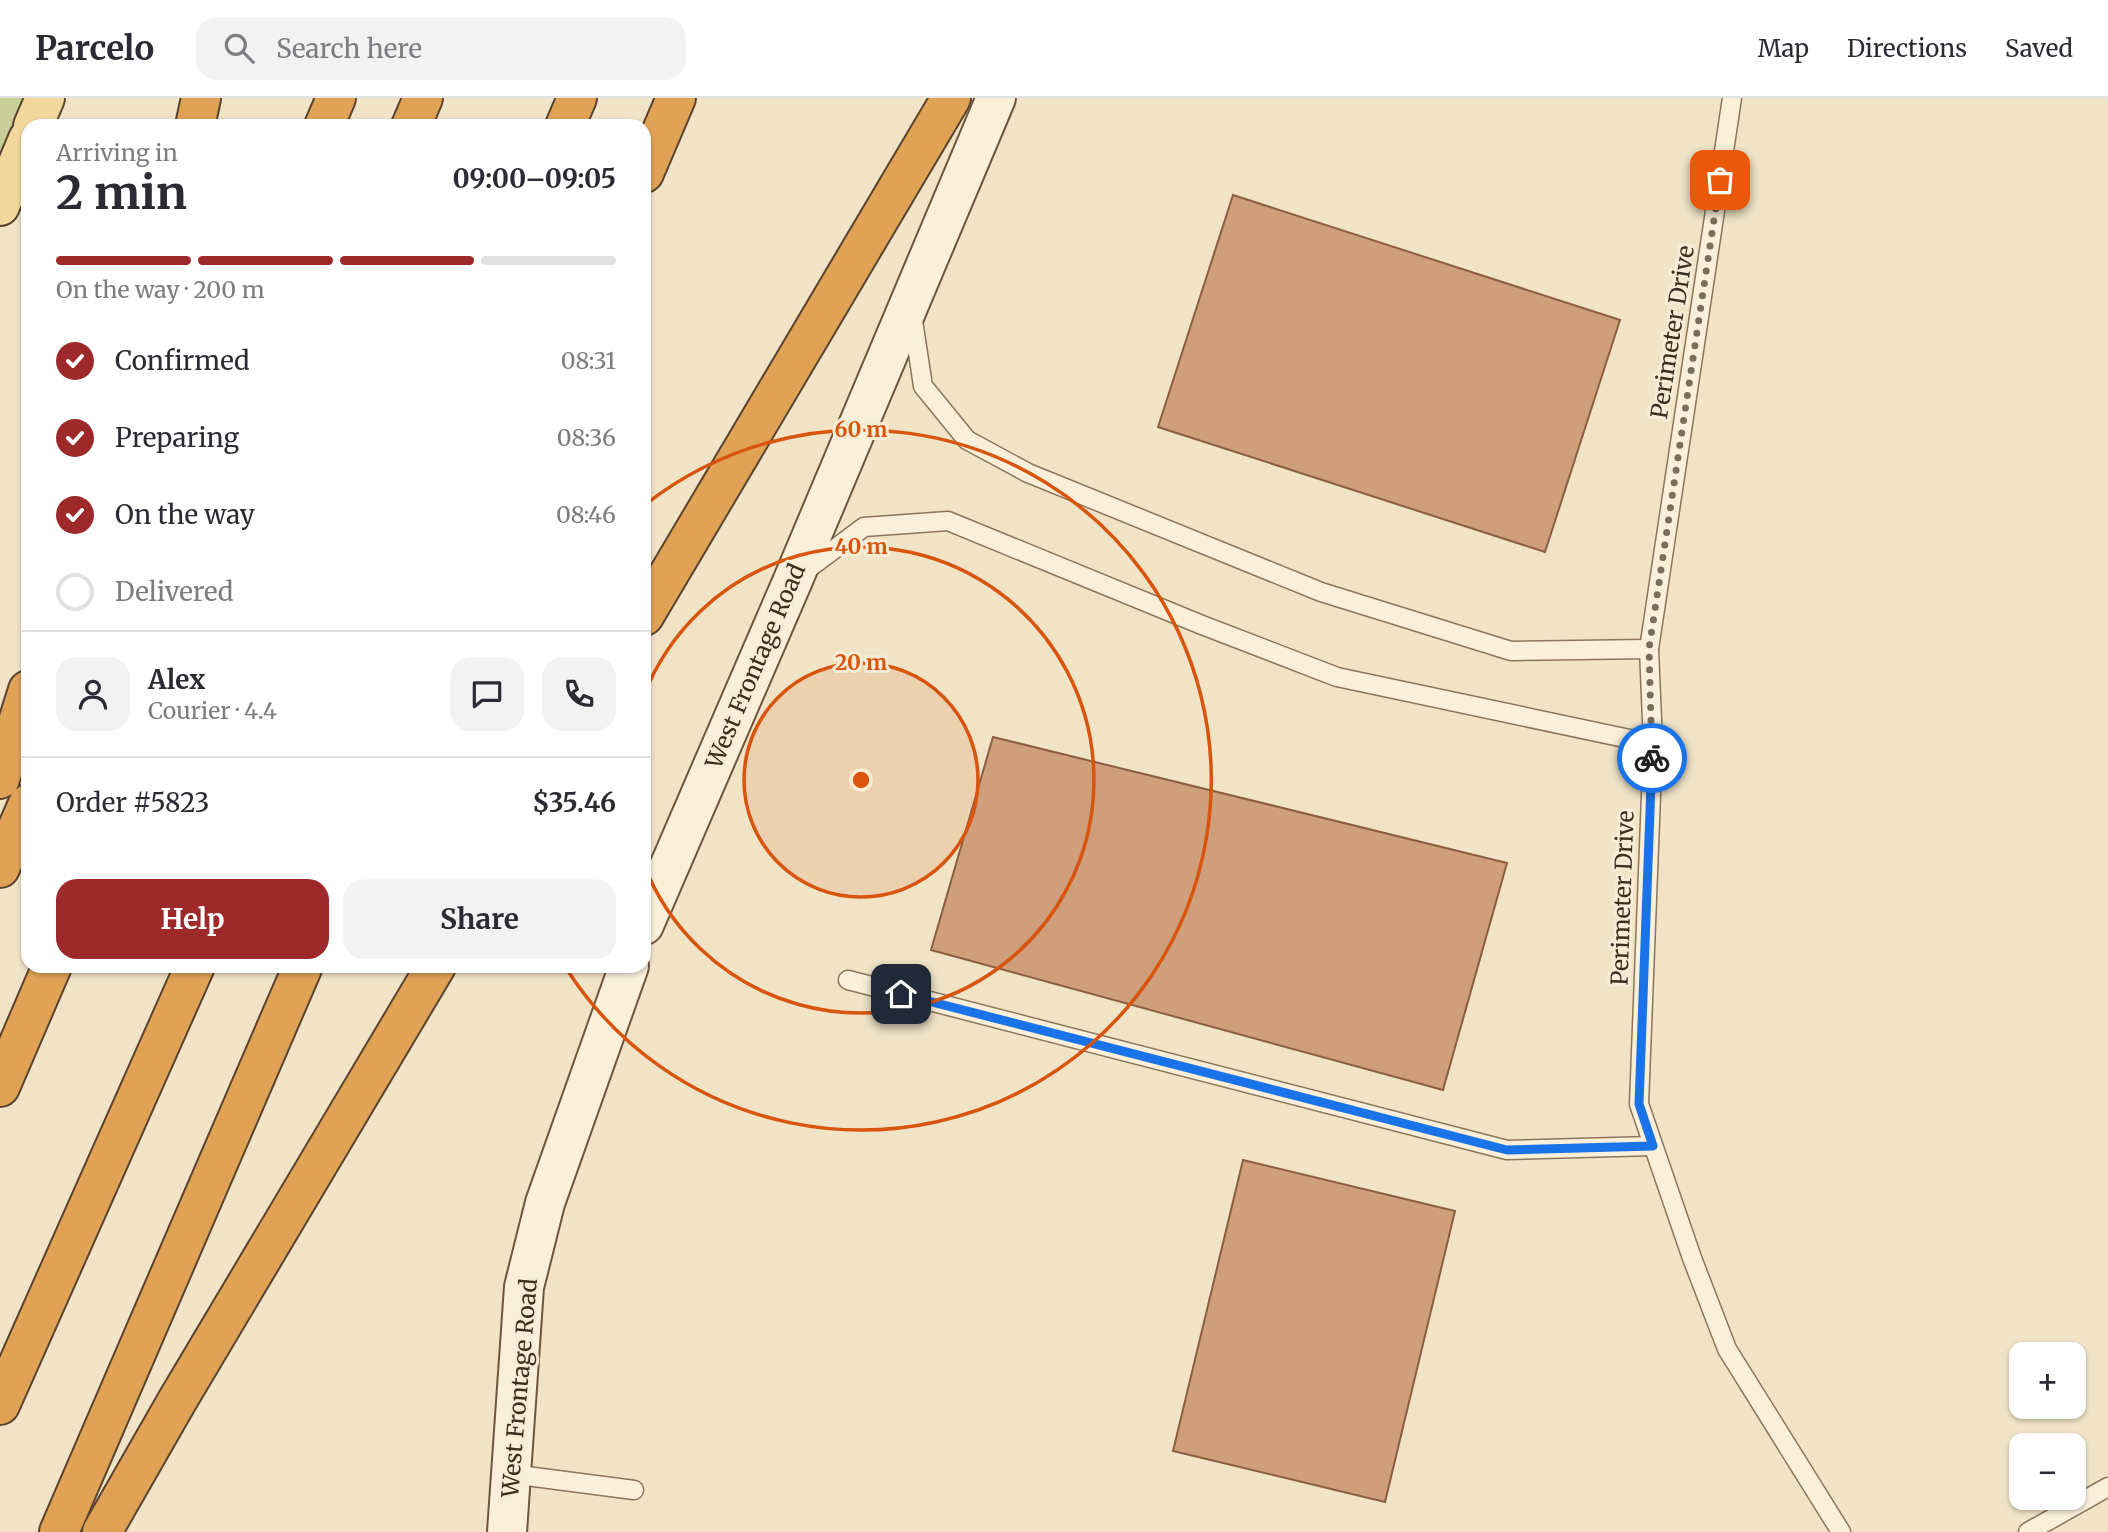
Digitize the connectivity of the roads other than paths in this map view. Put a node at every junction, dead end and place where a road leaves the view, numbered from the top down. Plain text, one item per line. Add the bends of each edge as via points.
1 (45, 98) edge
2 (201, 98) edge
3 (336, 98) edge
4 (423, 98) edge
5 (577, 98) edge
6 (676, 98) edge
7 (951, 98) edge
8 (996, 98) edge
9 (1732, 98) edge
10 (36, 119) edge
11 (196, 119) edge
12 (327, 119) edge
13 (414, 119) edge
14 (568, 119) edge
15 (21, 156) edge
16 (651, 157) edge
17 (0, 206) edge
18 (911, 303) junction
19 (793, 580) junction
20 (651, 604) edge
21 (1649, 649) junction
22 (21, 712) edge
23 (1653, 744) junction
24 (0, 779) edge
25 (21, 820) edge
26 (0, 868) edge
27 (651, 909) edge
28 (49, 973) edge
29 (192, 973) edge
30 (300, 973) edge
31 (432, 973) edge
32 (627, 973) edge
33 (848, 980) dead end
34 (0, 1087) edge
35 (1653, 1146) junction
36 (0, 1405) edge
37 (511, 1474) junction
38 (2108, 1487) edge
39 (634, 1490) dead end
40 (60, 1532) edge
41 (102, 1532) edge
42 (507, 1532) edge
43 (1841, 1532) edge
44 (2028, 1532) edge

1 - 10 main road
2 - 11 highway
3 - 12 highway
4 - 13 highway
5 - 14 highway
6 - 16 highway
7 - 20 highway
8 - 18 street, West Frontage Road
9 - 21 lane, Perimeter Drive
15 - 17 main road
18 - 19 street, West Frontage Road
18 - 21 lane via 923,386 967,440 1028,473 1321,592 1511,651
19 - 23 lane via 864,527 948,521 1337,677
19 - 27 street, West Frontage Road
21 - 23 lane, Perimeter Drive
22 - 24 highway
23 - 35 lane, Perimeter Drive via 1639,1104
25 - 26 highway
28 - 34 highway
29 - 36 highway
30 - 40 highway
31 - 41 highway
32 - 37 street, West Frontage Road via 545,1203 524,1287
33 - 35 lane via 1507,1150
35 - 43 lane, Perimeter Drive via 1727,1349
37 - 39 lane
37 - 42 street, West Frontage Road
38 - 44 lane

